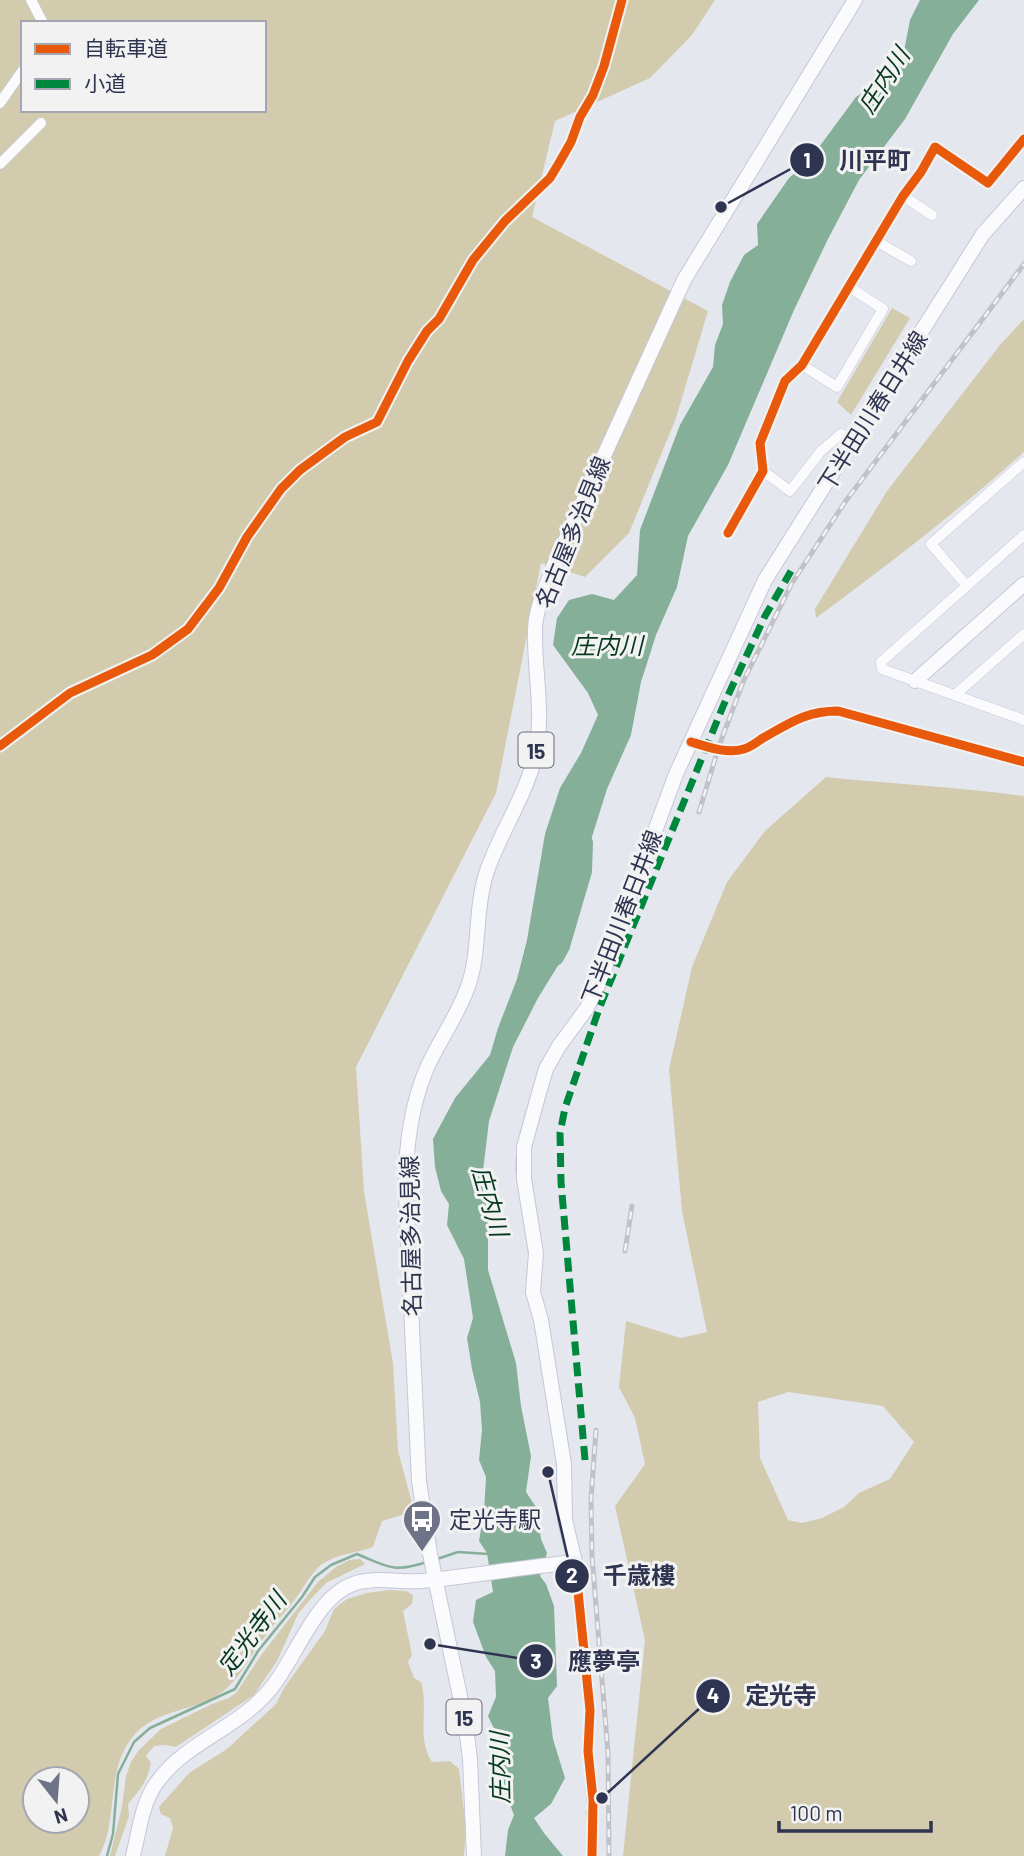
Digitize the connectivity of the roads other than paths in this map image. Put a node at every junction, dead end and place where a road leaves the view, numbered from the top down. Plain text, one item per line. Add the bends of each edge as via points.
1 (31, 0) edge
2 (622, 0) edge
3 (855, 0) edge
4 (42, 21) edge
5 (21, 73) edge
6 (0, 103) edge
7 (41, 123) dead end
8 (1024, 139) edge
9 (0, 164) edge
10 (1024, 188) edge
11 (903, 196) junction
12 (932, 215) dead end
13 (876, 241) junction
14 (911, 261) dead end
15 (849, 287) junction
16 (802, 366) junction
17 (853, 440) junction
18 (1024, 461) edge
19 (763, 471) junction
20 (728, 533) dead end
21 (1024, 535) edge
22 (1024, 584) edge
23 (967, 586) junction
24 (1024, 634) edge
25 (915, 681) junction
26 (956, 694) junction
27 (1024, 720) edge
28 (691, 741) junction
29 (0, 746) edge
30 (710, 748) dead end
31 (727, 751) dead end
32 (1024, 762) edge
33 (575, 1562) junction
34 (439, 1576) junction
35 (132, 1856) edge
36 (474, 1856) edge
37 (592, 1856) edge

1 - 4 street
2 - 29 street via 593,95 559,163 473,260 408,361 377,422 345,437 281,489 188,629 152,655 70,693
3 - 34 main road, 名古屋多治見線 / 15 via 684,280 540,601 535,627 537,747 486,873 474,966 467,990 425,1072 407,1147 405,1195 419,1481 430,1554
5 - 6 street
7 - 9 street
8 - 11 street via 988,183 935,147
10 - 17 main road, 下半田川春日井線 via 983,234
11 - 12 street
11 - 13 street
13 - 14 street
13 - 15 street
15 - 16 street
15 - 16 street via 883,309 844,376 837,387
16 - 19 street via 785,381 760,443
17 - 19 street via 841,434 821,451 790,491
17 - 28 main road, 下半田川春日井線 via 765,580
18 - 23 street via 930,544
19 - 20 street
21 - 23 street
22 - 25 main road
23 - 25 street via 881,662 882,668
24 - 26 street
25 - 26 street
26 - 27 street
28 - 30 street
28 - 33 main road, 下半田川春日井線 via 618,922 603,975 546,1069 524,1147 524,1179 536,1253 533,1292 564,1464 565,1520
31 - 32 street via 745,748 793,720 818,711 838,711
33 - 34 main road
33 - 37 street via 590,1710
34 - 35 main road via 355,1583 331,1599 283,1673 254,1707 191,1749 155,1784
34 - 36 main road, 名古屋多治見線 / 15 via 470,1759

